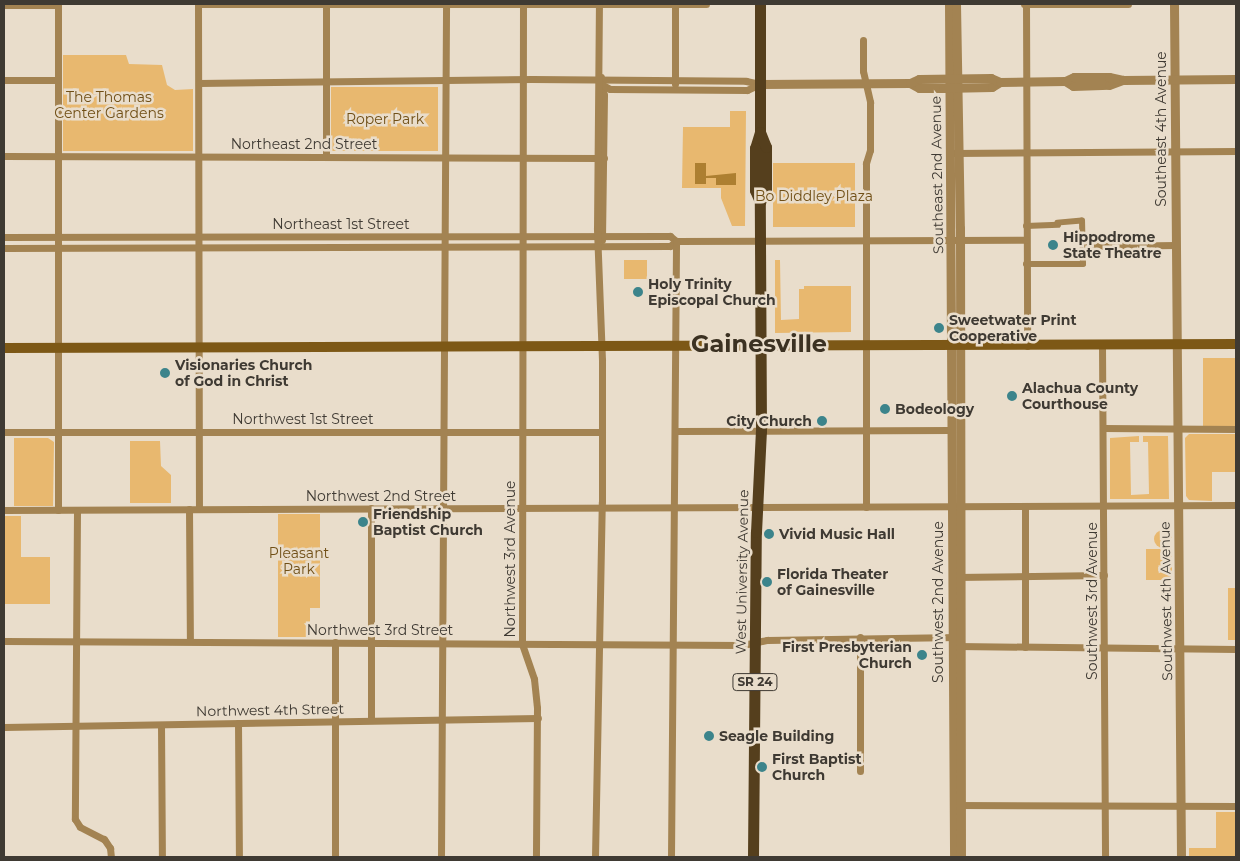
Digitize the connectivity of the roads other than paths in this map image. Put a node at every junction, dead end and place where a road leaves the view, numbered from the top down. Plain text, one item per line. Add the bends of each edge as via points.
1 (58, 4) edge
2 (198, 4) edge
3 (326, 4) edge
4 (446, 4) edge
5 (523, 4) edge
6 (598, 4) edge
7 (675, 4) edge
8 (706, 4) edge
9 (760, 4) edge
10 (949, 4) edge
11 (956, 4) edge
12 (1025, 4) edge
13 (1128, 4) edge
14 (1174, 4) edge
15 (4, 5) edge
16 (952, 34) junction
17 (863, 40) dead end
18 (1236, 78) edge
19 (523, 79) junction
20 (1174, 79) junction
21 (4, 80) edge
22 (58, 80) junction
23 (446, 80) junction
24 (674, 80) junction
25 (326, 81) junction
26 (600, 82) junction
27 (1026, 82) junction
28 (198, 83) junction
29 (867, 83) junction
30 (953, 83) junction
31 (760, 84) junction
32 (675, 90) junction
33 (1236, 151) edge
34 (1175, 152) junction
35 (955, 153) junction
36 (1026, 153) junction
37 (4, 156) edge
38 (57, 156) junction
39 (198, 156) junction
40 (326, 157) junction
41 (524, 157) junction
42 (446, 158) junction
43 (600, 158) junction
44 (1026, 226) junction
45 (57, 236) junction
46 (198, 236) junction
47 (277, 236) junction
48 (378, 236) junction
49 (446, 236) junction
50 (523, 236) junction
51 (4, 237) edge
52 (132, 237) junction
53 (601, 237) junction
54 (956, 240) junction
55 (1026, 240) junction
56 (676, 241) junction
57 (760, 241) junction
58 (866, 241) junction
59 (599, 245) junction
60 (1175, 245) junction
61 (198, 246) junction
62 (277, 246) junction
63 (378, 246) junction
64 (445, 246) junction
65 (523, 246) junction
66 (1083, 246) junction
67 (1103, 246) joint
68 (132, 247) junction
69 (4, 248) edge
70 (57, 248) junction
71 (1026, 264) junction
72 (1236, 344) edge
73 (1102, 345) junction
74 (1176, 345) junction
75 (955, 346) junction
76 (1027, 346) junction
77 (601, 347) junction
78 (676, 347) junction
79 (761, 347) junction
80 (866, 347) junction
81 (4, 348) edge
82 (59, 348) junction
83 (198, 348) junction
84 (446, 348) junction
85 (524, 348) junction
86 (1103, 428) junction
87 (1177, 429) junction
88 (1236, 429) edge
89 (866, 430) junction
90 (951, 430) junction
91 (676, 431) junction
92 (762, 431) junction
93 (4, 432) edge
94 (59, 432) junction
95 (199, 432) junction
96 (445, 432) junction
97 (523, 432) junction
98 (602, 432) junction
99 (1104, 505) junction
100 (1179, 505) junction
101 (1236, 505) edge
102 (675, 506) junction
103 (758, 506) junction
104 (955, 506) junction
105 (1025, 506) junction
106 (866, 507) junction
107 (371, 508) junction
108 (444, 508) junction
109 (522, 508) junction
110 (602, 508) junction
111 (189, 509) junction
112 (198, 509) junction
113 (4, 510) edge
114 (58, 510) junction
115 (77, 511) junction
116 (1104, 575) junction
117 (1025, 576) junction
118 (956, 577) junction
119 (860, 637) junction
120 (4, 641) edge
121 (76, 641) junction
122 (190, 641) junction
123 (956, 641) junction
124 (335, 642) junction
125 (371, 642) junction
126 (755, 642) junction
127 (443, 643) junction
128 (522, 644) junction
129 (674, 644) junction
130 (598, 645) junction
131 (1025, 646) junction
132 (1104, 647) junction
133 (1181, 649) junction
134 (1236, 649) edge
135 (538, 718) junction
136 (443, 719) junction
137 (335, 720) junction
138 (371, 720) junction
139 (238, 724) junction
140 (161, 725) junction
141 (74, 726) junction
142 (4, 727) edge
143 (860, 771) dead end
144 (957, 805) junction
145 (1104, 805) junction
146 (1181, 806) junction
147 (1236, 806) edge
148 (111, 857) edge
149 (162, 857) edge
150 (238, 857) edge
151 (335, 857) edge
152 (442, 857) edge
153 (536, 857) edge
154 (595, 857) edge
155 (672, 857) edge
156 (753, 857) edge
157 (954, 857) edge
158 (961, 857) edge
159 (1105, 857) edge
160 (1181, 857) edge

1 - 15 street
1 - 22 street
2 - 3 street
2 - 28 street
3 - 4 street
3 - 25 street
4 - 5 street
4 - 23 street
5 - 6 street
5 - 19 street, Northwest 3rd Avenue
6 - 7 street
6 - 26 street
7 - 8 street
7 - 24 street
9 - 31 main road, West University Avenue
10 - 16 street, Southeast 2nd Avenue
11 - 16 street, Southeast 2nd Avenue
12 - 13 street
12 - 27 street
14 - 20 street, Southeast 4th Avenue
16 - 30 street, Southeast 2nd Avenue
17 - 29 street
18 - 20 street
19 - 23 street
19 - 26 street
19 - 41 street, Northwest 3rd Avenue
20 - 27 street via 1123,80 1109,85 1073,86 1065,81
20 - 34 street, Southeast 4th Avenue
21 - 22 street
22 - 38 street
23 - 25 street
23 - 42 street
24 - 26 street
24 - 31 street
24 - 32 street
25 - 28 street
25 - 40 street
26 - 32 street via 610,89
26 - 43 street
27 - 30 street via 1000,82 991,78
27 - 36 street
28 - 39 street
29 - 30 street via 910,83 919,78
29 - 31 street
29 - 58 street via 870,150 866,163
30 - 35 street, Southeast 2nd Avenue
31 - 32 street via 746,90
31 - 57 main road, West University Avenue via 760,132 766,147 766,190 760,202
33 - 34 street
34 - 36 street
34 - 60 street, Southeast 4th Avenue
35 - 36 street
35 - 54 street, Southeast 2nd Avenue
36 - 44 street
37 - 38 street, Northeast 2nd Street
38 - 39 street, Northeast 2nd Street
38 - 45 street
39 - 40 street, Northeast 2nd Street
39 - 46 street
40 - 42 street, Northeast 2nd Street
41 - 42 street, Northeast 2nd Street
41 - 43 street, Northeast 2nd Street
41 - 50 street, Northwest 3rd Avenue
42 - 49 street
43 - 53 street
44 - 55 street
44 - 66 street via 1082,221
45 - 51 street, Northeast 1st Street
45 - 52 street, Northeast 1st Street
45 - 70 street
46 - 47 street, Northeast 1st Street
46 - 52 street, Northeast 1st Street
46 - 61 street
47 - 48 street, Northeast 1st Street
47 - 62 street
48 - 49 street, Northeast 1st Street
48 - 63 street
49 - 50 street, Northeast 1st Street
49 - 64 street
50 - 53 street, Northeast 1st Street
50 - 65 street, Northwest 3rd Avenue
52 - 68 street
53 - 56 street, Northeast 1st Street via 670,236
53 - 59 street
54 - 55 street, Northeast 1st Street
54 - 58 street, Northeast 1st Street
54 - 75 street, Southeast 2nd Avenue
55 - 71 street
56 - 57 street, Northeast 1st Street
56 - 59 street, Northeast 1st Street via 670,246
56 - 78 street
57 - 58 street, Northeast 1st Street
57 - 79 main road, West University Avenue
58 - 80 street
59 - 65 street, Northeast 1st Street
59 - 77 street
60 - 67 street
60 - 74 street, Southeast 4th Avenue
61 - 62 street, Northeast 1st Street
61 - 68 street, Northeast 1st Street
61 - 83 street
62 - 63 street, Northeast 1st Street
63 - 64 street, Northeast 1st Street
64 - 65 street, Northeast 1st Street
64 - 84 street
65 - 85 street, Northwest 3rd Avenue
66 - 67 street
66 - 71 street via 1083,264
68 - 70 street, Northeast 1st Street
69 - 70 street, Northeast 1st Street
70 - 82 street
71 - 76 street
72 - 74 main road
73 - 74 main road
73 - 76 main road
73 - 86 street, Southwest 3rd Avenue
74 - 87 street, Southwest 4th Avenue
75 - 76 main road
75 - 80 main road
75 - 90 street, Southwest 2nd Avenue
75 - 104 street
77 - 78 main road
77 - 85 main road
77 - 98 street
78 - 79 main road
78 - 91 street
79 - 80 main road
79 - 92 main road, West University Avenue / SR 24
80 - 89 street
81 - 82 main road
82 - 83 main road
82 - 94 street
83 - 84 main road
83 - 95 street
84 - 85 main road
84 - 96 street
85 - 97 street, Northwest 3rd Avenue
86 - 87 street
86 - 99 street, Southwest 3rd Avenue
87 - 88 street
87 - 100 street, Southwest 4th Avenue
89 - 90 street
89 - 92 street
89 - 106 street
90 - 104 street, Southwest 2nd Avenue
91 - 92 street
91 - 102 street
92 - 103 main road, West University Avenue / SR 24
93 - 94 street, Northwest 1st Street
94 - 95 street, Northwest 1st Street
94 - 114 street
95 - 96 street, Northwest 1st Street
95 - 112 street
96 - 97 street, Northwest 1st Street
96 - 108 street
97 - 98 street, Northwest 1st Street
97 - 109 street, Northwest 3rd Avenue
98 - 110 street
99 - 100 street, Northwest 2nd Street
99 - 105 street, Northwest 2nd Street
99 - 116 street, Southwest 3rd Avenue
100 - 101 street, Northwest 2nd Street
100 - 133 street, Southwest 4th Avenue
102 - 103 street, Northwest 2nd Street
102 - 110 street, Northwest 2nd Street
102 - 129 street
103 - 106 street, Northwest 2nd Street
103 - 126 main road, West University Avenue / SR 24
104 - 105 street, Northwest 2nd Street
104 - 106 street, Northwest 2nd Street
104 - 118 street, Southwest 2nd Avenue
105 - 117 street
107 - 108 street, Northwest 2nd Street
107 - 112 street, Northwest 2nd Street
107 - 125 street
108 - 109 street, Northwest 2nd Street
108 - 127 street
109 - 110 street, Northwest 2nd Street
109 - 128 street, Northwest 3rd Avenue
110 - 130 street
111 - 112 street, Northwest 2nd Street
111 - 115 street, Northwest 2nd Street
111 - 122 street
113 - 114 street, Northwest 2nd Street
114 - 115 street, Northwest 2nd Street
115 - 121 street
116 - 117 street
116 - 132 street, Southwest 3rd Avenue
117 - 118 street
117 - 131 street
118 - 123 street, Southwest 2nd Avenue
119 - 123 street, Northwest 3rd Street
119 - 126 street, Northwest 3rd Street
119 - 143 street
120 - 121 street, Northwest 3rd Street
121 - 122 street, Northwest 3rd Street
121 - 141 street
122 - 124 street, Northwest 3rd Street
123 - 131 street, Northwest 3rd Street
123 - 144 street, Southwest 2nd Avenue
124 - 125 street, Northwest 3rd Street
124 - 137 street
125 - 127 street, Northwest 3rd Street
125 - 138 street
126 - 129 street, Northwest 3rd Street
126 - 156 main road, West University Avenue / SR 24
127 - 128 street, Northwest 3rd Street
127 - 136 street
128 - 130 street, Northwest 3rd Street
128 - 135 street, Northwest 3rd Avenue via 534,678
129 - 130 street, Northwest 3rd Street
129 - 155 street
130 - 154 street
131 - 132 street, Northwest 3rd Street
132 - 133 street, Northwest 3rd Street
132 - 145 street, Southwest 3rd Avenue
133 - 134 street, Northwest 3rd Street
133 - 146 street, Southwest 4th Avenue
135 - 136 street, Northwest 4th Street
135 - 153 street, Northwest 3rd Avenue
136 - 138 street, Northwest 4th Street
136 - 152 street
137 - 138 street, Northwest 4th Street
137 - 139 street, Northwest 4th Street
137 - 151 street
139 - 140 street, Northwest 4th Street
139 - 150 street
140 - 141 street, Northwest 4th Street
140 - 149 street
141 - 142 street, Northwest 4th Street
141 - 148 street via 75,819 80,827 104,839
144 - 145 street
144 - 157 street, Southwest 2nd Avenue
144 - 158 street, Southwest 2nd Avenue
145 - 146 street
145 - 159 street, Southwest 3rd Avenue
146 - 147 street
146 - 160 street, Southwest 4th Avenue

